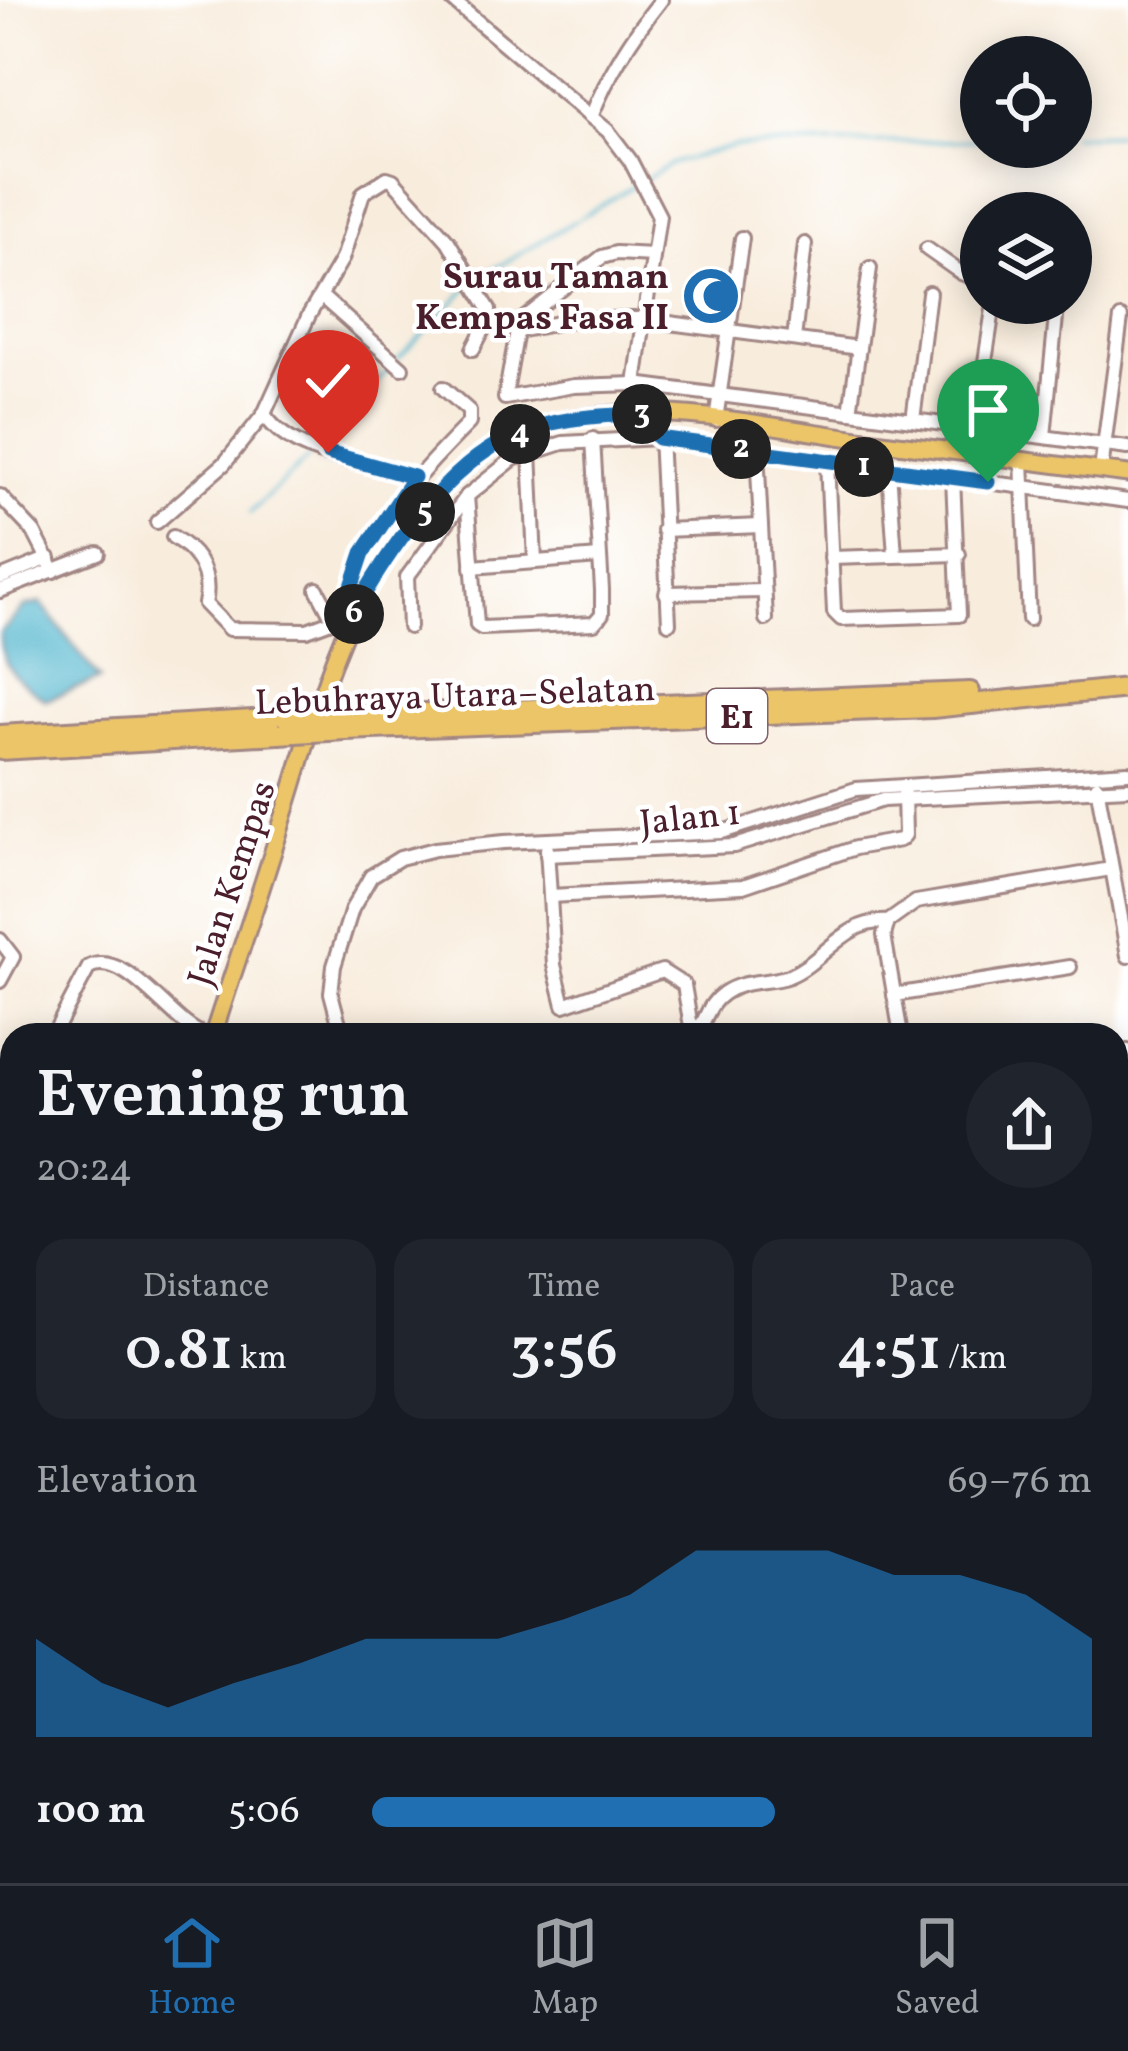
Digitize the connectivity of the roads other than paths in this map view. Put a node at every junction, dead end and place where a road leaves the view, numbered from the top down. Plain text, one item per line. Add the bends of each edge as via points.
1 (452, 0) edge
2 (662, 0) edge
3 (591, 117) junction
4 (742, 238) dead end
5 (806, 244) dead end
6 (927, 249) dead end
7 (653, 255) junction
8 (870, 268) dead end
9 (960, 272) edge
10 (929, 292) dead end
11 (322, 297) junction
12 (1121, 317) dead end
13 (644, 319) junction
14 (662, 322) dead end
15 (991, 324) edge
16 (1056, 324) edge
17 (517, 331) junction
18 (731, 331) junction
19 (794, 339) junction
20 (859, 348) junction
21 (472, 349) dead end
22 (393, 366) dead end
23 (1121, 380) edge
24 (635, 384) junction
25 (443, 388) dead end
26 (721, 394) junction
27 (850, 412) junction
28 (264, 414) junction
29 (659, 414) junction
30 (716, 420) junction
31 (913, 420) junction
32 (975, 428) junction
33 (1044, 436) junction
34 (658, 438) junction
35 (593, 439) junction
36 (1104, 444) junction
37 (1128, 448) edge
38 (530, 451) junction
39 (758, 451) junction
40 (827, 461) junction
41 (1022, 461) junction
42 (889, 470) junction
43 (1101, 470) junction
44 (1128, 474) edge
45 (414, 477) junction
46 (953, 478) junction
47 (1023, 486) junction
48 (0, 496) edge
49 (467, 496) junction
50 (1128, 502) edge
51 (157, 522) dead end
52 (761, 526) junction
53 (663, 530) junction
54 (173, 537) dead end
55 (98, 553) dead end
56 (959, 554) junction
57 (895, 555) junction
58 (599, 557) junction
59 (831, 558) junction
60 (535, 562) junction
61 (51, 564) junction
62 (472, 567) junction
63 (0, 578) edge
64 (317, 589) dead end
65 (0, 591) edge
66 (764, 591) junction
67 (667, 593) junction
68 (342, 619) junction
69 (766, 619) dead end
70 (1029, 619) dead end
71 (669, 622) dead end
72 (409, 627) dead end
73 (1128, 678) edge
74 (1128, 688) edge
75 (348, 723) junction
76 (282, 726) junction
77 (0, 735) edge
78 (0, 750) edge
79 (1128, 772) edge
80 (1095, 774) junction
81 (1128, 788) edge
82 (1098, 790) junction
83 (904, 792) junction
84 (547, 849) junction
85 (1111, 869) junction
86 (550, 896) junction
87 (888, 922) junction
88 (0, 940) edge
89 (1128, 956) edge
90 (5, 964) edge
91 (1070, 968) dead end
92 (0, 981) edge
93 (894, 995) junction
94 (59, 1023) edge
95 (182, 1023) edge
96 (213, 1023) edge
97 (338, 1023) edge
98 (691, 1023) edge
99 (702, 1023) edge
100 (899, 1023) edge

1 - 3 street
2 - 3 street via 620,52
3 - 7 street via 649,191 660,225
4 - 18 street
5 - 19 street
6 - 9 street
7 - 13 street
7 - 17 street via 609,254
8 - 20 street
10 - 31 street
11 - 21 street via 363,193 390,178 448,241 489,309
11 - 22 street
11 - 28 street
12 - 23 street
13 - 17 street via 563,320
13 - 24 street
14 - 18 street
15 - 32 street
16 - 33 street
17 - 24 street via 507,400
18 - 19 street
18 - 26 street
19 - 20 street
20 - 27 street
23 - 36 street
24 - 26 street
25 - 45 street via 471,419
26 - 27 street
26 - 30 street
27 - 31 street
28 - 45 street via 280,433 315,448
28 - 51 street via 224,464
29 - 30 main road, Jalan Kempas
29 - 34 street
29 - 68 main road, Jalan Kempas via 569,421 494,446 423,514
30 - 41 main road, Jalan Kempas
31 - 32 street
32 - 33 street
33 - 36 street
34 - 35 street
34 - 39 street
34 - 53 street
35 - 38 street
35 - 58 street
36 - 37 street
36 - 43 street
38 - 49 street
38 - 60 street
39 - 40 street
39 - 52 street
40 - 42 street
40 - 59 street
41 - 43 main road, Jalan Kempas
41 - 47 street
42 - 46 street
42 - 57 street
43 - 44 main road, Jalan Kempas
45 - 68 street via 363,553
46 - 47 street
46 - 56 street
47 - 50 street
47 - 70 street
48 - 61 street
49 - 62 street
49 - 72 street via 407,577
52 - 53 street
52 - 66 street
53 - 67 street
54 - 68 street via 206,571 205,604 229,629 307,630
55 - 61 street
56 - 57 street
56 - 59 street via 959,614 837,617
57 - 59 street
58 - 60 street
58 - 62 street via 600,620 482,628
60 - 62 street
61 - 63 street
61 - 65 street
64 - 68 street
66 - 67 street
66 - 69 street
67 - 71 street
68 - 96 main road, Jalan Kempas
73 - 75 highway, Lebuhraya Utara–Selatan / E1
74 - 75 highway, Lebuhraya Utara–Selatan / E1 via 932,709
75 - 76 highway, Lebuhraya Utara–Selatan / E1, bridge
76 - 77 highway, Lebuhraya Utara–Selatan / E1
76 - 78 highway, Lebuhraya Utara–Selatan / E1
79 - 80 street
80 - 82 street
80 - 83 street
81 - 82 street
82 - 83 street
82 - 85 street
83 - 84 street via 856,789 722,832
83 - 86 street via 902,839 780,876 743,886
84 - 86 street
84 - 97 street via 435,849 371,876 334,966
85 - 87 street via 925,900
85 - 89 street
86 - 98 street via 564,1005 662,971 684,985
87 - 93 street
87 - 99 street via 851,930 792,974 728,991
88 - 90 street via 11,951
90 - 92 street
91 - 93 street
93 - 100 street
94 - 95 street via 89,967 102,962 123,970

